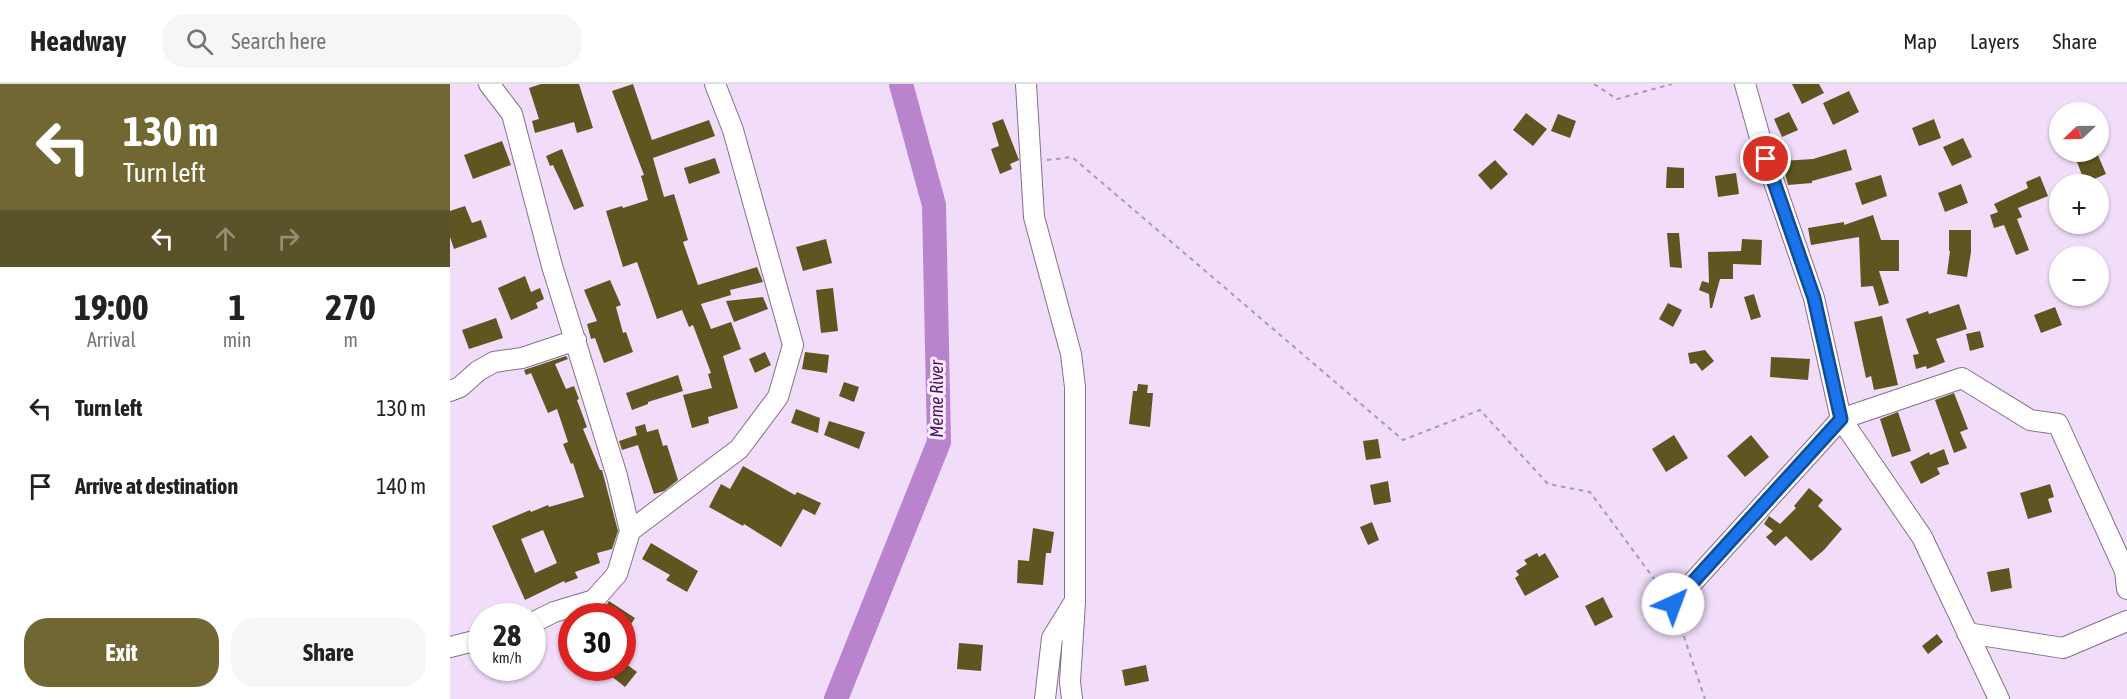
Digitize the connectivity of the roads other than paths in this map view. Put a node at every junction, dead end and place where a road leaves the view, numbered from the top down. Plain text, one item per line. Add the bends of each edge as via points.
1 (489, 84) edge
2 (504, 84) edge
3 (715, 84) edge
4 (1026, 84) edge
5 (1745, 84) edge
6 (512, 114) junction
7 (576, 340) junction
8 (450, 391) edge
9 (1841, 419) junction
10 (630, 531) junction
11 (2127, 589) edge
12 (1075, 602) junction
13 (1673, 604) road end
14 (546, 616) edge
15 (2127, 621) edge
16 (1967, 633) junction
17 (468, 642) edge
18 (450, 647) edge
19 (1045, 699) edge
20 (1072, 699) edge
21 (1999, 699) edge

1 - 6 street
2 - 6 street
3 - 10 street via 734,130 793,345 778,397 739,449
4 - 12 street via 1034,217 1071,354 1075,387
5 - 9 street via 1766,159 1814,298
6 - 7 street
7 - 8 street via 522,358 494,362
7 - 10 street
9 - 11 street via 1962,378 2030,420 2058,424 2125,572
9 - 13 street
9 - 16 street via 1922,537
10 - 14 street via 617,574 594,600
12 - 19 street via 1052,638
12 - 20 street
15 - 16 street via 2063,648
16 - 21 street
17 - 18 street

